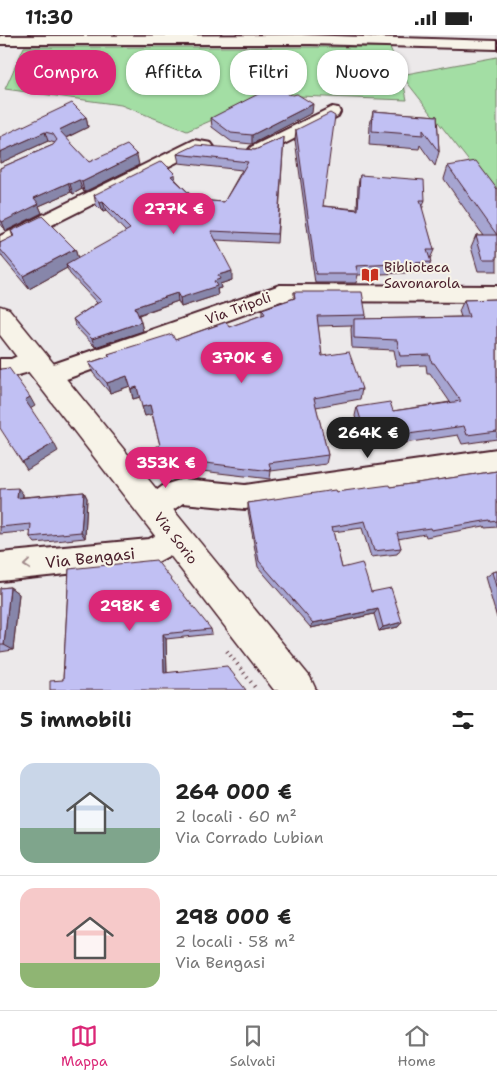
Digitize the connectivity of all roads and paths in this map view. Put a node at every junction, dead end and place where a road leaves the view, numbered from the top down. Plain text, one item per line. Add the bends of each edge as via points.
1 (216, 37) edge
2 (0, 40) edge
3 (497, 45) edge
4 (332, 113) edge
5 (0, 244) edge
6 (497, 295) edge
7 (0, 316) edge
8 (40, 367) junction
9 (0, 369) edge
10 (497, 460) edge
11 (153, 509) junction
12 (176, 539) junction
13 (0, 567) edge
14 (297, 690) edge

1 - 2 street
1 - 3 street
4 - 5 street via 254,152 194,146
6 - 8 street, Via Tripoli via 280,293
7 - 8 main road, Via Sorio
8 - 9 street, Via Tripoli
8 - 11 main road, Via Sorio
10 - 11 street via 245,497 183,491 173,494
11 - 12 main road, Via Sorio
12 -> 13 street, Via Bengasi via 152,552
12 - 14 main road, Via Sorio

